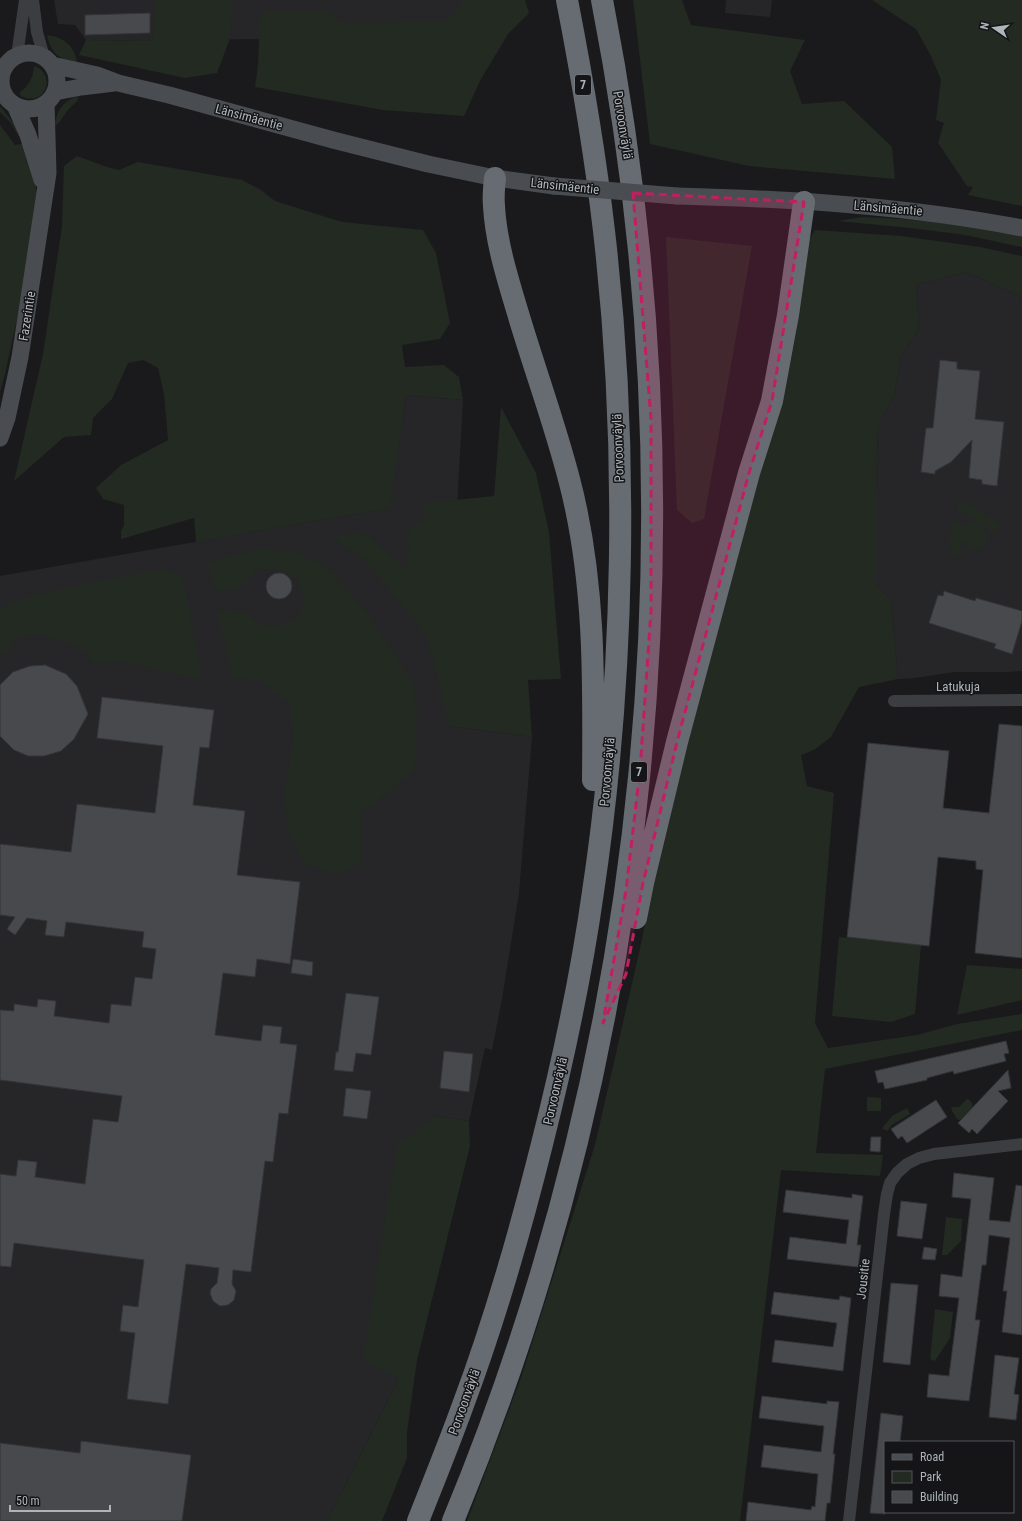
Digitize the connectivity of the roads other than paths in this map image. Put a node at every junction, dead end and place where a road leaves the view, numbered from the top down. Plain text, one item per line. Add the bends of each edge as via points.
1 (25, 0) edge
2 (33, 0) edge
3 (567, 0) edge
4 (602, 0) edge
5 (9, 60) edge
6 (48, 61) junction
7 (118, 83) junction
8 (2, 90) edge
9 (51, 97) junction
10 (15, 105) junction
11 (495, 178) junction
12 (45, 193) junction
13 (804, 202) junction
14 (1022, 228) edge
15 (0, 438) edge
16 (894, 700) dead end
17 (1022, 700) edge
18 (593, 894) junction
19 (603, 1023) junction
20 (1022, 1144) edge
21 (418, 1521) edge
22 (453, 1521) edge
23 (849, 1521) edge

1 - 5 street
2 - 6 street via 38,32
3 - 18 highway, Porvoonväylä / 7 via 586,99 605,235 612,318 620,494 616,656 606,784
4 - 19 highway, Porvoonväylä / 7 via 638,234 651,420 652,546 651,611 640,770 626,890
5 - 6 main road, Länsimäentie via 26,53 36,53
5 - 8 main road via 3,70
6 - 7 main road, Länsimäentie
6 - 9 main road via 56,74 57,83
7 - 9 main road, Länsimäentie via 81,87
7 - 11 main road, Länsimäentie via 428,164
8 - 10 main road
9 - 10 main road, Länsimäentie via 36,108
9 - 12 main road, Fazerintie
10 - 12 main road, Fazerintie via 31,142
11 - 13 main road, Länsimäentie, bridge via 554,186 677,196
11 - 18 highway via 494,210 501,248 513,296 568,473 582,538 592,641
12 - 15 main road, Fazerintie via 20,357 7,418
13 - 14 main road, Länsimäentie via 908,210
13 - 19 highway via 788,315 772,400 749,473 677,742 643,883 626,974
16 - 17 street, Latukuja
18 - 21 highway, Porvoonväylä / 7 via 565,1049 504,1284 466,1398
19 - 22 highway, Porvoonväylä / 7 via 587,1104 534,1298 503,1392
20 - 23 street, Jousitie via 919,1158 896,1173 890,1183 884,1214

